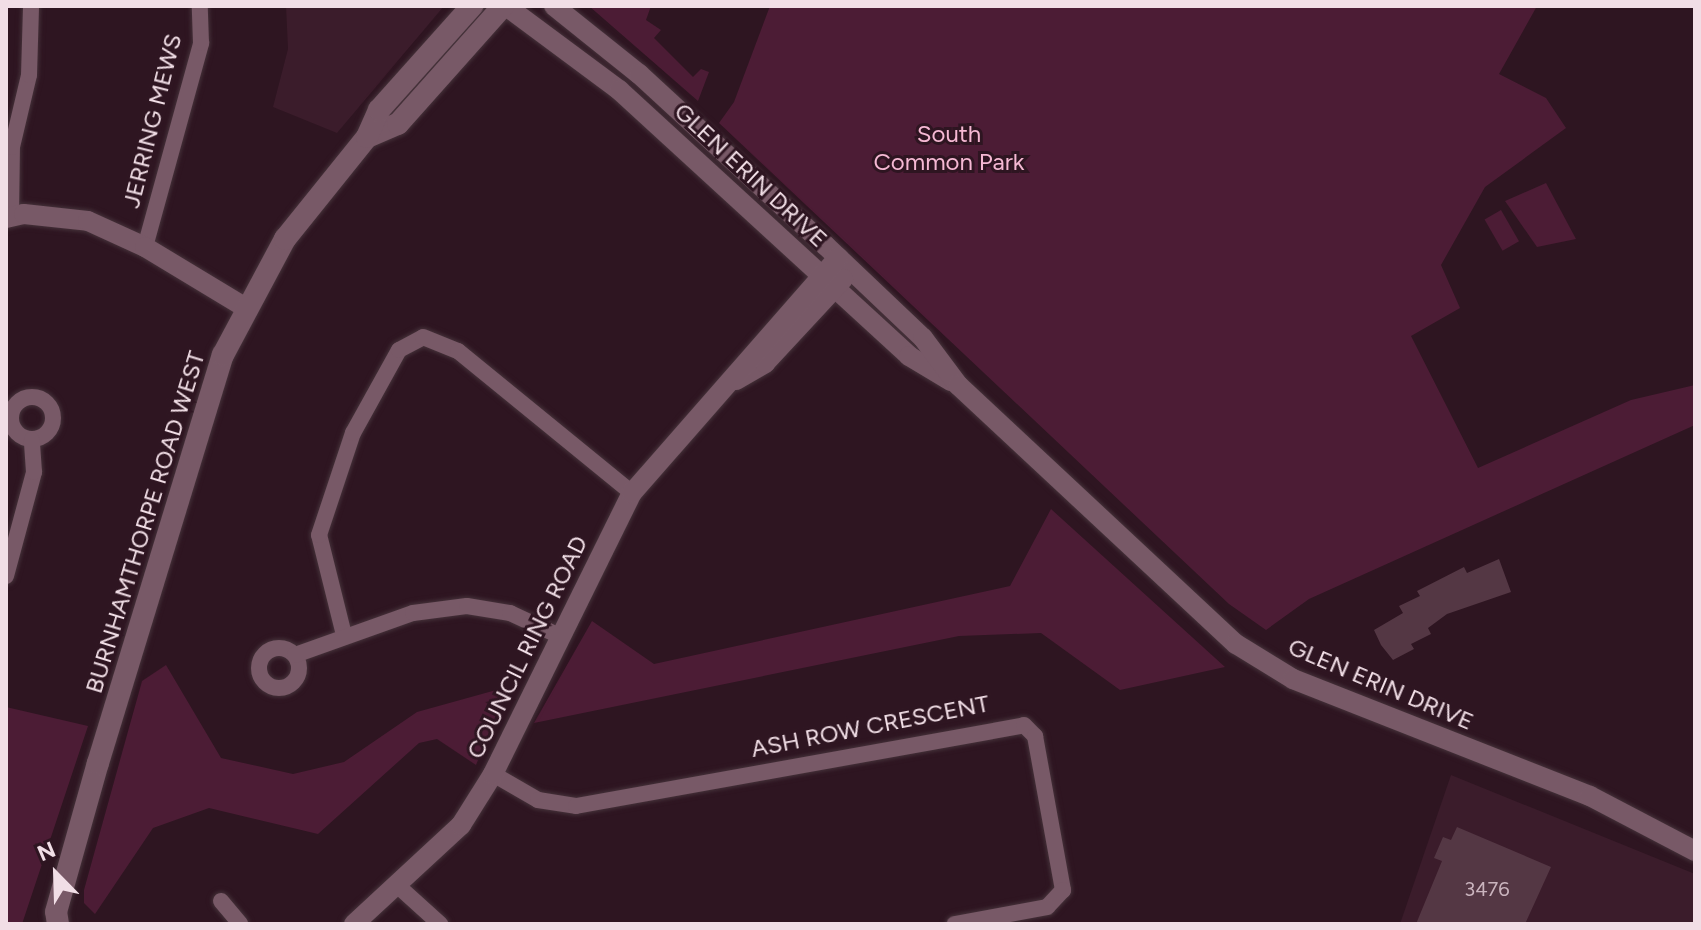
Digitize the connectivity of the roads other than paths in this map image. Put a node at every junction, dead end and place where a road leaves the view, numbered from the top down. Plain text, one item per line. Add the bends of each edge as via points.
1 (31, 6) edge
2 (200, 6) edge
3 (472, 6) edge
4 (504, 6) edge
5 (554, 6) edge
6 (367, 137) junction
7 (8, 217) edge
8 (145, 247) junction
9 (845, 264) junction
10 (829, 282) junction
11 (246, 308) junction
12 (958, 385) junction
13 (32, 440) dead end
14 (632, 493) junction
15 (6, 576) edge
16 (344, 635) junction
17 (562, 637) junction
18 (295, 655) dead end
19 (493, 774) junction
20 (1691, 842) edge
21 (398, 886) junction
22 (221, 901) dead end
23 (53, 920) edge
24 (240, 924) edge
25 (354, 924) edge
26 (440, 924) edge
27 (955, 924) edge

1 - 7 street via 29,75 12,147
2 - 8 street, JERRING MEWS via 201,43
3 - 6 main road, BURNHAMTHORPE ROAD WEST via 379,110
4 - 6 main road, BURNHAMTHORPE ROAD WEST via 398,124
4 - 10 street, GLEN ERIN DRIVE via 619,90
5 - 9 street, GLEN ERIN DRIVE via 639,74
6 - 11 main road, BURNHAMTHORPE ROAD WEST via 285,239
7 - 8 street via 88,221
8 - 11 street
9 - 10 street, COUNCIL RING ROAD
9 - 12 street, GLEN ERIN DRIVE via 923,338
10 - 12 street, GLEN ERIN DRIVE via 909,356
10 - 14 street, COUNCIL RING ROAD
11 - 23 main road, BURNHAMTHORPE ROAD WEST via 198,425
12 - 20 street, GLEN ERIN DRIVE via 1236,644 1293,679 1569,787
13 - 15 street via 34,472
14 - 16 street via 458,351 423,337 399,350 327,499 319,535
14 - 17 street, COUNCIL RING ROAD
16 - 17 street via 413,613 467,606 510,613
16 - 18 street
17 - 19 street, COUNCIL RING ROAD
19 - 21 street, COUNCIL RING ROAD via 461,825
19 - 27 street, ASH ROW CRESCENT via 538,800 576,806 1024,725 1035,736 1063,890 1043,908
21 - 25 street, COUNCIL RING ROAD
21 - 26 street
22 - 24 street

